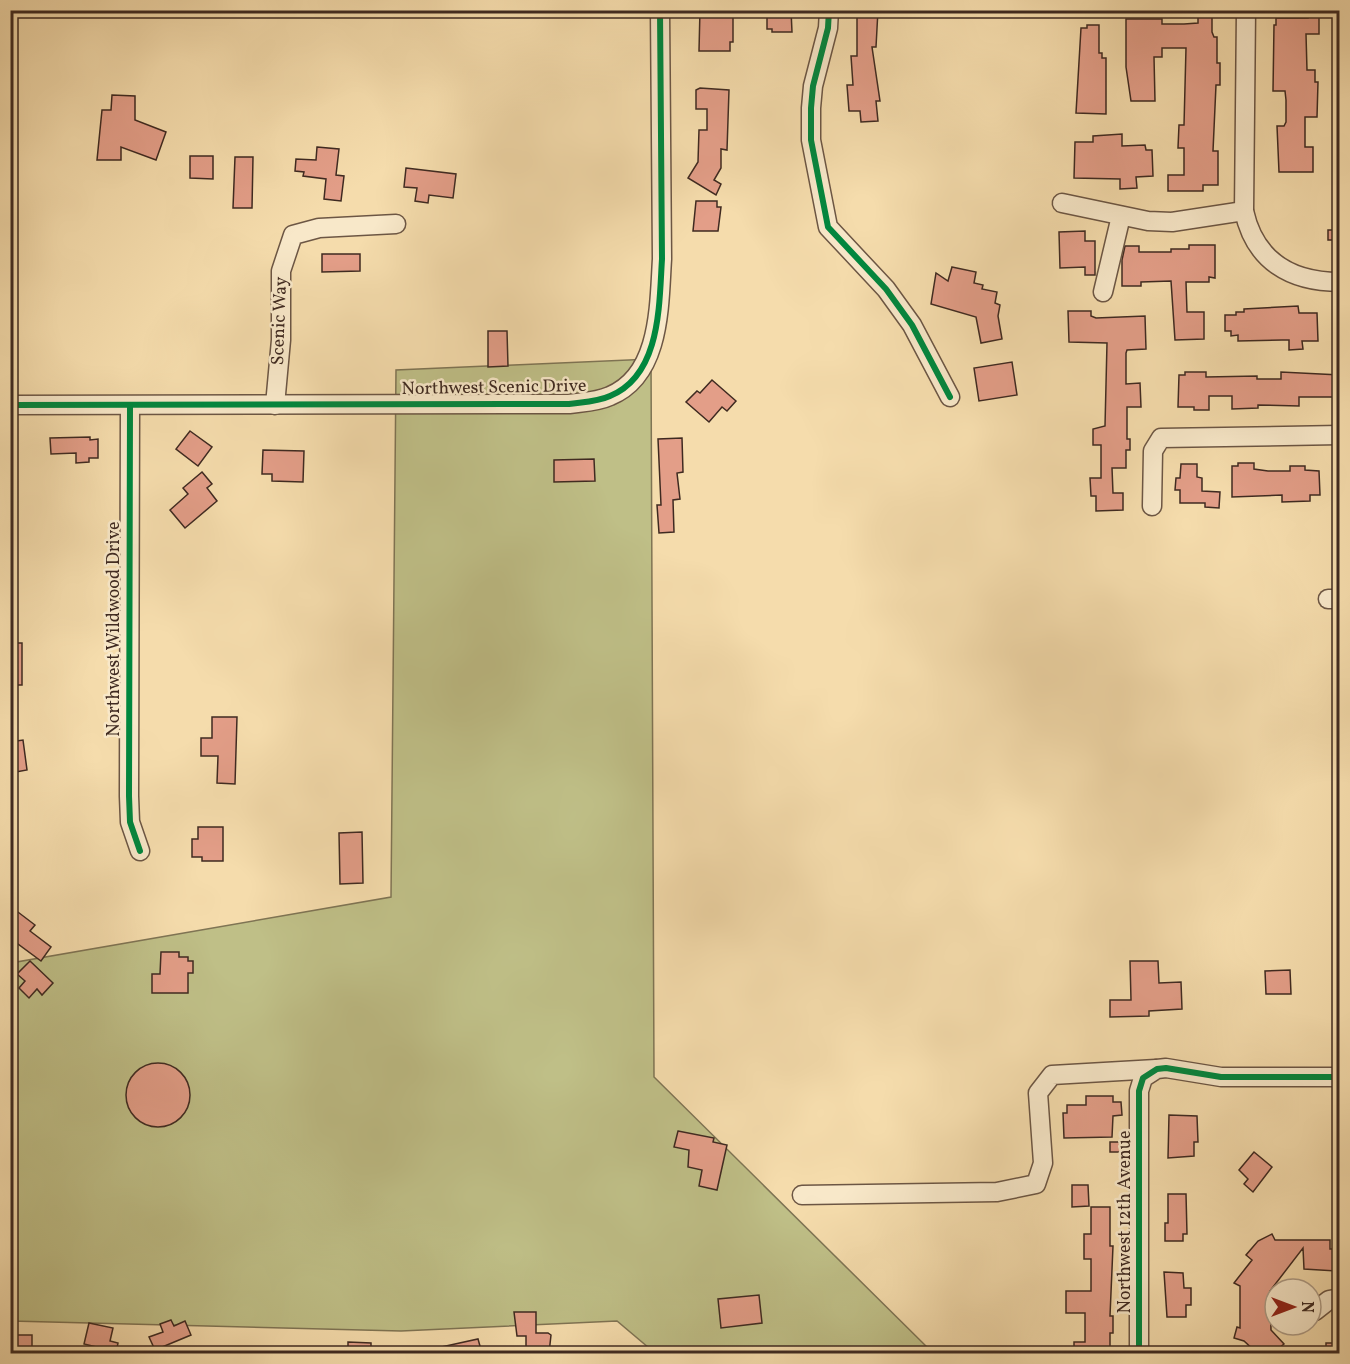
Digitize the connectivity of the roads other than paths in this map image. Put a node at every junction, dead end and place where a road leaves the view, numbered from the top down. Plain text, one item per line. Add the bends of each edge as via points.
1 (660, 10) edge
2 (829, 10) edge
3 (1246, 10) edge
4 (1062, 203) dead end
5 (1244, 211) junction
6 (1121, 216) junction
7 (396, 224) dead end
8 (1340, 282) edge
9 (1103, 292) dead end
10 (950, 396) dead end
11 (10, 405) edge
12 (275, 405) junction
13 (130, 406) junction
14 (1340, 435) edge
15 (1152, 506) dead end
16 (140, 851) dead end
17 (1157, 1069) junction
18 (1340, 1077) edge
19 (802, 1195) dead end
20 (1340, 1298) edge
21 (1323, 1305) edge
22 (1139, 1353) edge

1 - 12 street, Northwest Scenic Drive via 662,259 652,344 636,377 611,396 569,404
2 - 10 street via 811,108 811,140 828,227 886,288 912,325
3 - 5 street
4 - 6 street
5 - 6 street via 1172,222
5 - 8 street via 1255,243 1270,260 1291,274 1320,282
6 - 9 street
7 - 12 street, Scenic Way via 319,228 293,235 281,271 281,340
11 - 13 street, Northwest Scenic Drive
12 - 13 street, Northwest Scenic Drive
13 - 16 street, Northwest Wildwood Drive via 129,796 130,822
14 - 15 street via 1161,438 1153,451
17 - 18 street via 1182,1068 1221,1077
17 - 19 street via 1052,1075 1038,1093 1043,1163 1036,1184 997,1192
17 - 22 street, Northwest 12th Avenue via 1143,1078 1139,1091
20 - 21 street

